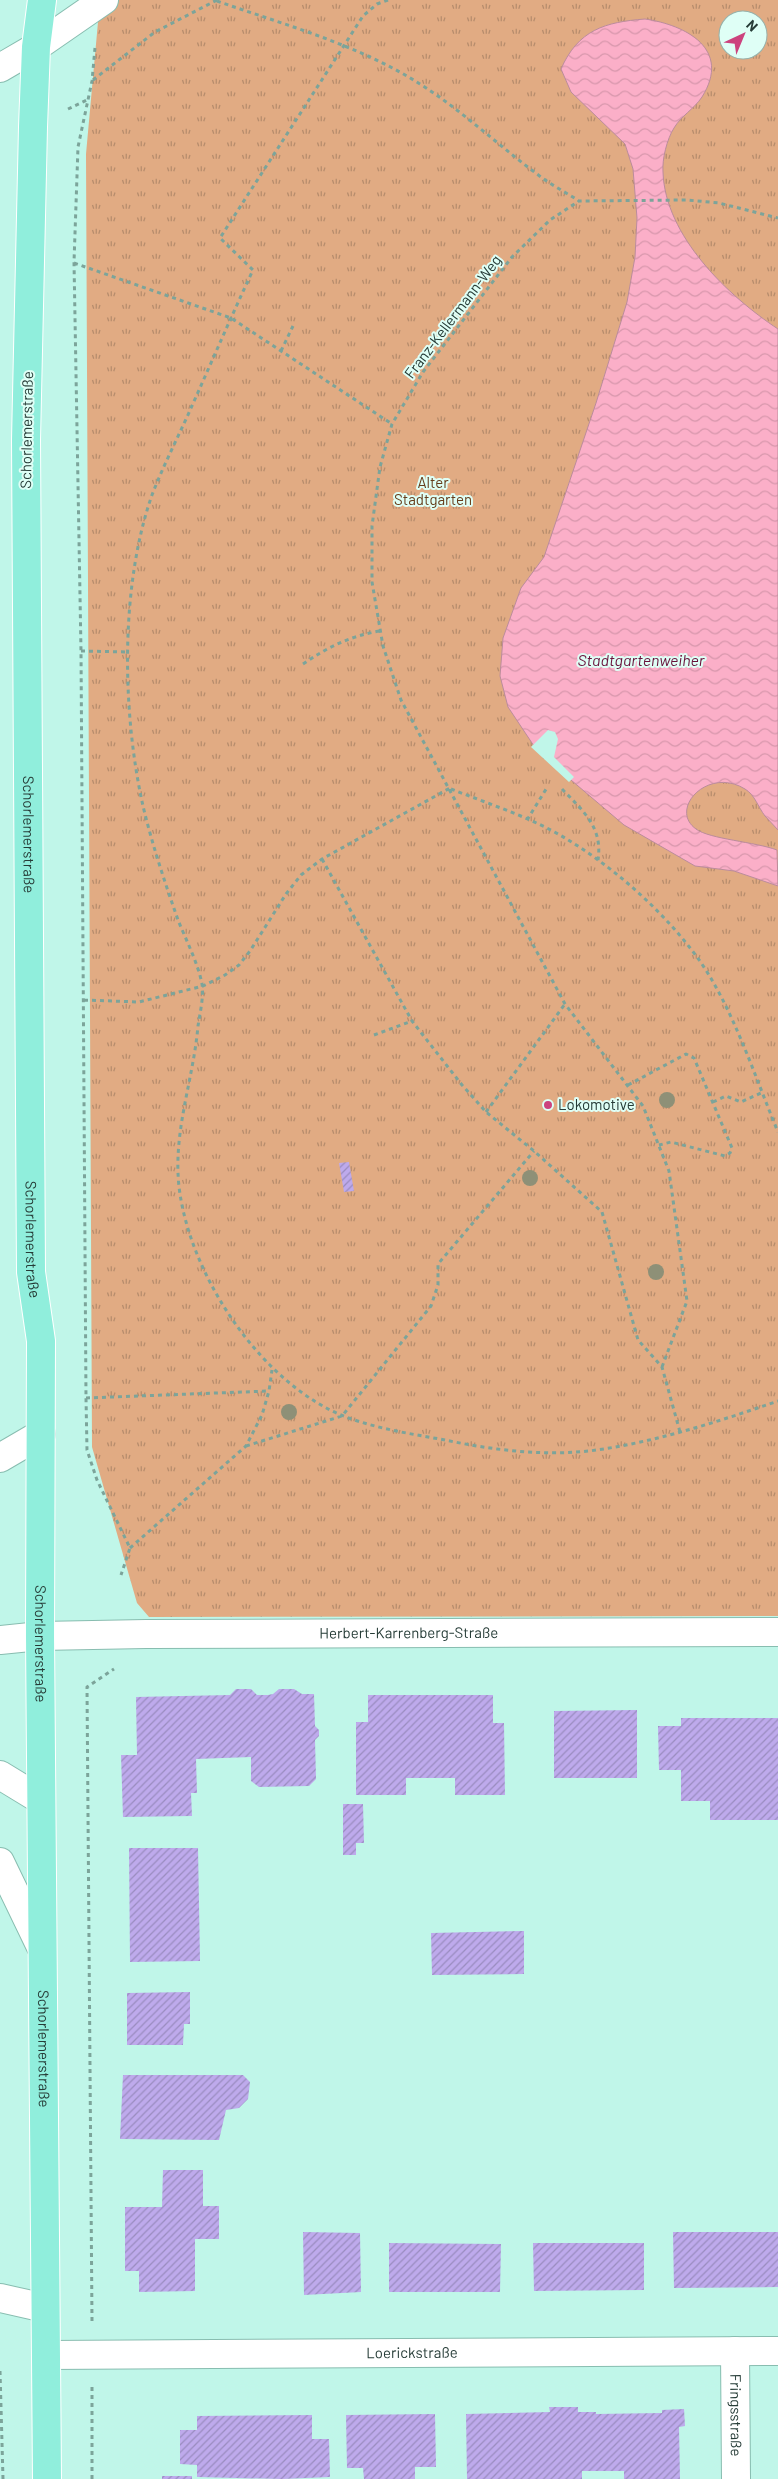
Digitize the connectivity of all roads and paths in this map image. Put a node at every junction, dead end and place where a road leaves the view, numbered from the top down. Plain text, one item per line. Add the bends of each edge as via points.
1 (42, 0) edge
2 (218, 0) edge
3 (388, 0) edge
4 (102, 1) edge
5 (344, 46) junction
6 (36, 47) junction
7 (0, 68) edge
8 (92, 81) junction
9 (579, 201) junction
10 (778, 218) edge
11 (74, 262) junction
12 (231, 318) junction
13 (293, 326) dead end
14 (281, 351) junction
15 (392, 424) junction
16 (380, 631) junction
17 (81, 651) junction
18 (127, 652) junction
19 (303, 664) dead end
20 (548, 786) dead end
21 (450, 788) junction
22 (562, 789) dead end
23 (527, 820) junction
24 (322, 859) junction
25 (598, 860) junction
26 (202, 986) junction
27 (84, 1000) junction
28 (565, 1004) junction
29 (412, 1021) junction
30 (374, 1035) dead end
31 (628, 1085) junction
32 (762, 1093) junction
33 (713, 1102) junction
34 (486, 1112) junction
35 (778, 1132) edge
36 (659, 1145) junction
37 (534, 1151) junction
38 (662, 1367) junction
39 (272, 1369) junction
40 (269, 1391) junction
41 (86, 1398) junction
42 (778, 1401) edge
43 (342, 1416) junction
44 (680, 1432) junction
45 (41, 1434) junction
46 (246, 1446) junction
47 (0, 1458) edge
48 (130, 1548) junction
49 (121, 1575) dead end
50 (778, 1632) edge
51 (40, 1636) junction
52 (0, 1640) edge
53 (87, 1687) dead end
54 (0, 1775) edge
55 (41, 1800) junction
56 (0, 1862) edge
57 (41, 1947) junction
58 (0, 2298) edge
59 (45, 2308) junction
60 (735, 2351) junction
61 (778, 2351) edge
62 (92, 2354) junction
63 (46, 2355) junction
64 (0, 2371) edge
65 (3, 2479) edge
66 (47, 2479) edge
67 (92, 2479) edge
68 (736, 2479) edge

1 - 6 main road, Schorlemerstraße
2 - 5 path
2 - 8 path via 155,32
3 - 5 path via 377,4 363,16
4 - 6 street
4 - 8 path
5 - 9 path via 420,84 459,110 541,178
5 - 12 path via 220,238 253,270
6 - 7 street
6 - 45 main road, Schorlemerstraße via 26,450 31,1272 41,1342
8 - 11 path via 78,147
9 - 10 path via 687,200 720,203
9 - 15 path, Franz-Kellermann-Weg via 550,220 512,257 423,372
11 - 12 path
11 - 17 path
12 - 14 path
12 - 18 path via 152,496 132,577
13 - 14 path
14 - 15 path
15 - 16 path, Franz-Kellermann-Weg via 380,467 372,526 372,582
16 - 19 path via 346,639
16 - 21 path, Franz-Kellermann-Weg via 401,700
17 - 18 path
17 - 27 path
18 - 26 path via 131,731 144,806 171,900
20 - 23 path
21 - 23 path
21 - 24 path
21 - 28 path, Franz-Kellermann-Weg
22 - 25 path via 595,827 600,846
23 - 25 path via 565,838
24 - 26 path via 301,875 286,894 239,965
24 - 29 path
25 - 32 path via 666,921 697,958 726,1009
26 - 27 path via 139,1002
26 - 39 path via 196,1046 176,1160 180,1195 187,1227 211,1286
27 - 41 path
28 - 31 path, Franz-Kellermann-Weg
28 - 34 path
29 - 30 path
29 - 34 path
31 - 33 path via 686,1054 691,1055
31 - 36 path, Franz-Kellermann-Weg via 643,1106
32 - 33 path via 741,1102 726,1096
32 - 35 path
33 - 36 path via 731,1144 730,1153 718,1155 671,1142
34 - 37 path
36 - 38 path, Franz-Kellermann-Weg via 670,1171 687,1301
37 - 38 path via 602,1212 638,1340
37 - 43 path via 438,1264 438,1285 431,1306
38 - 44 path
39 - 40 path
39 - 43 path
40 - 41 path
40 - 46 path via 262,1415
41 - 48 path via 87,1450 97,1480
42 - 44 path
43 - 44 path via 464,1444 558,1453 619,1446
43 - 46 path
45 - 47 street
45 - 51 main road, Schorlemerstraße
46 - 48 path
48 - 49 path
50 - 51 street, Herbert-Karrenberg-Straße
51 - 52 street, Herbert-Karrenberg-Straße
51 - 55 main road, Schorlemerstraße
53 - 62 path
54 - 55 street
55 - 57 main road, Schorlemerstraße
56 - 57 street
57 - 59 main road, Schorlemerstraße
58 - 59 street
59 - 63 main road, Schorlemerstraße
60 - 61 street, Loerickstraße
60 - 62 street, Loerickstraße
60 - 68 street, Fringsstraße
62 - 63 street, Loerickstraße
62 - 67 path
63 - 66 main road, Schorlemerstraße
64 - 65 path

